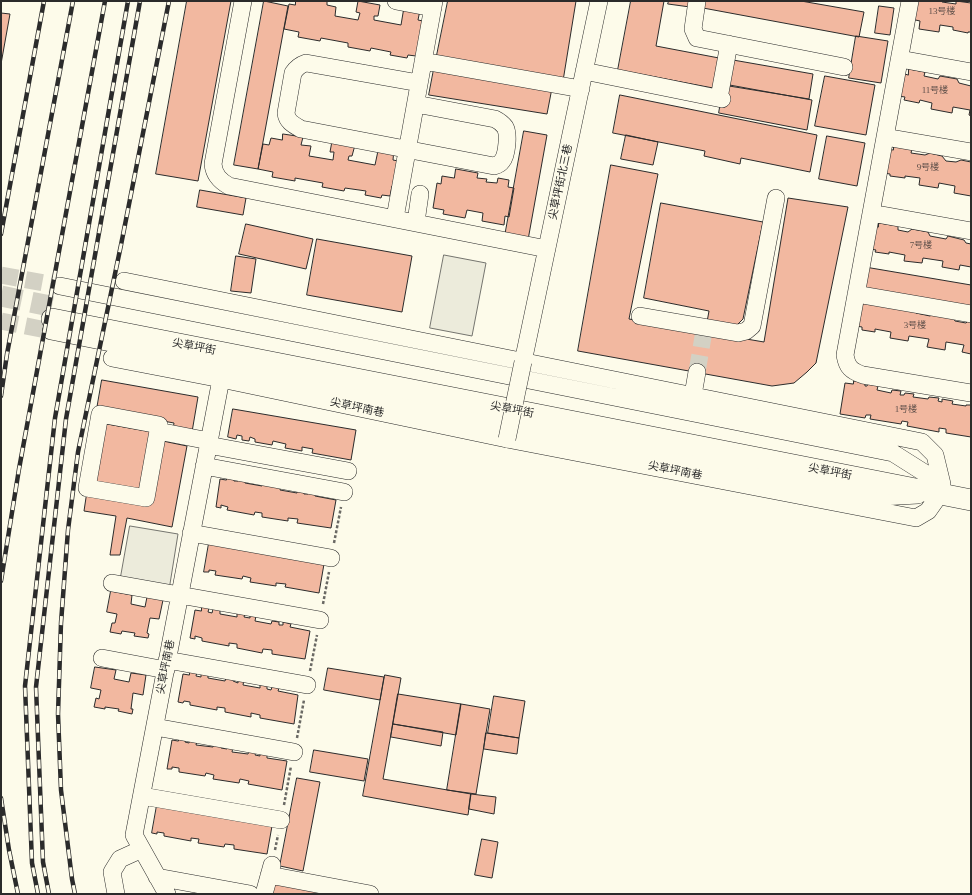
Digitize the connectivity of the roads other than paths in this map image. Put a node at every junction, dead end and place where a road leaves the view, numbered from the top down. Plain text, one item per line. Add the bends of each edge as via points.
1 (243, 1) edge
2 (396, 1) edge
3 (599, 1) edge
4 (697, 1) edge
5 (910, 1) edge
6 (434, 5) edge
7 (729, 44) junction
8 (900, 59) junction
9 (423, 61) junction
10 (844, 67) dead end
11 (584, 71) junction
12 (971, 72) edge
13 (419, 83) junction
14 (581, 88) junction
15 (416, 104) junction
16 (885, 138) junction
17 (408, 149) junction
18 (971, 152) edge
19 (420, 194) dead end
20 (776, 198) dead end
21 (871, 213) junction
22 (395, 218) junction
23 (416, 222) junction
24 (971, 231) edge
25 (547, 249) junction
26 (124, 281) dead end
27 (60, 286) tunnel mouth
28 (856, 294) junction
29 (971, 314) edge
30 (640, 316) dead end
31 (53, 319) tunnel mouth
32 (112, 358) dead end
33 (522, 362) junction
34 (696, 372) tunnel mouth
35 (221, 379) junction
36 (971, 393) edge
37 (693, 395) junction
38 (158, 432) junction
39 (507, 439) junction
40 (208, 443) junction
41 (204, 466) junction
42 (348, 471) dead end
43 (941, 489) junction
44 (971, 490) edge
45 (344, 492) road end
46 (971, 500) edge
47 (191, 533) junction
48 (331, 558) road end
49 (112, 583) dead end
50 (180, 595) junction
51 (320, 620) road end
52 (102, 658) dead end
53 (166, 665) junction
54 (307, 685) road end
55 (155, 727) junction
56 (294, 752) road end
57 (142, 796) junction
58 (281, 820) road end
59 (138, 842) junction
60 (157, 877) junction
61 (116, 894) edge
62 (167, 894) edge
63 (250, 894) edge
64 (264, 894) edge
65 (370, 894) edge

1 - 22 street via 213,164 219,179 230,186
2 - 6 street
3 - 11 street, 尖草坪街北三巷
4 - 7 street via 693,29 697,38
5 - 8 street
6 - 9 street
7 - 10 street
7 - 11 street via 720,99
8 - 12 street
8 - 16 street
9 - 13 street
9 - 14 street
11 - 14 street, 尖草坪街北三巷
13 - 15 street
13 - 17 street via 306,63 296,68 293,73 286,113 290,122 301,129
14 - 25 street, 尖草坪街北三巷
15 - 17 street
15 - 17 street via 501,122 507,131 505,154 502,162 494,166
16 - 18 street
16 - 21 street
17 - 22 street
19 - 23 street
20 - 30 street via 752,326 738,333 704,330
21 - 24 street
21 - 28 street
22 - 23 street
23 - 25 street
25 - 33 street, 尖草坪街北三巷
26 - 33 street via 162,284
27 - 43 street via 893,453
28 - 29 street
28 - 36 street via 845,355 850,368 862,375
31 - 43 main road, 尖草坪街 via 263,349
32 - 35 street
33 - 37 street
33 - 39 street, 尖草坪街北三巷, bridge
34 - 37 street
35 - 39 street, 尖草坪南巷
35 - 40 street, 尖草坪南巷
37 - 43 street via 922,442 935,455
38 - 38 street via 159,425 100,414 87,488 146,498
38 - 40 street
39 - 43 street, 尖草坪南巷 via 916,518 928,511
40 - 41 street, 尖草坪南巷
40 - 42 street
41 - 45 street
41 - 47 street, 尖草坪南巷
43 - 44 main road, 尖草坪街
43 - 46 main road, 尖草坪街
47 - 48 street
47 - 50 street, 尖草坪南巷
49 - 50 street
50 - 51 street
50 - 53 street, 尖草坪南巷
52 - 53 street
53 - 54 street
53 - 55 street, 尖草坪南巷
55 - 56 street
55 - 57 street, 尖草坪南巷
57 - 58 street
57 - 59 street, 尖草坪南巷
59 - 60 street
59 - 61 street via 120,859 112,872
60 - 62 street
60 - 63 street
64 - 65 street via 271,870

